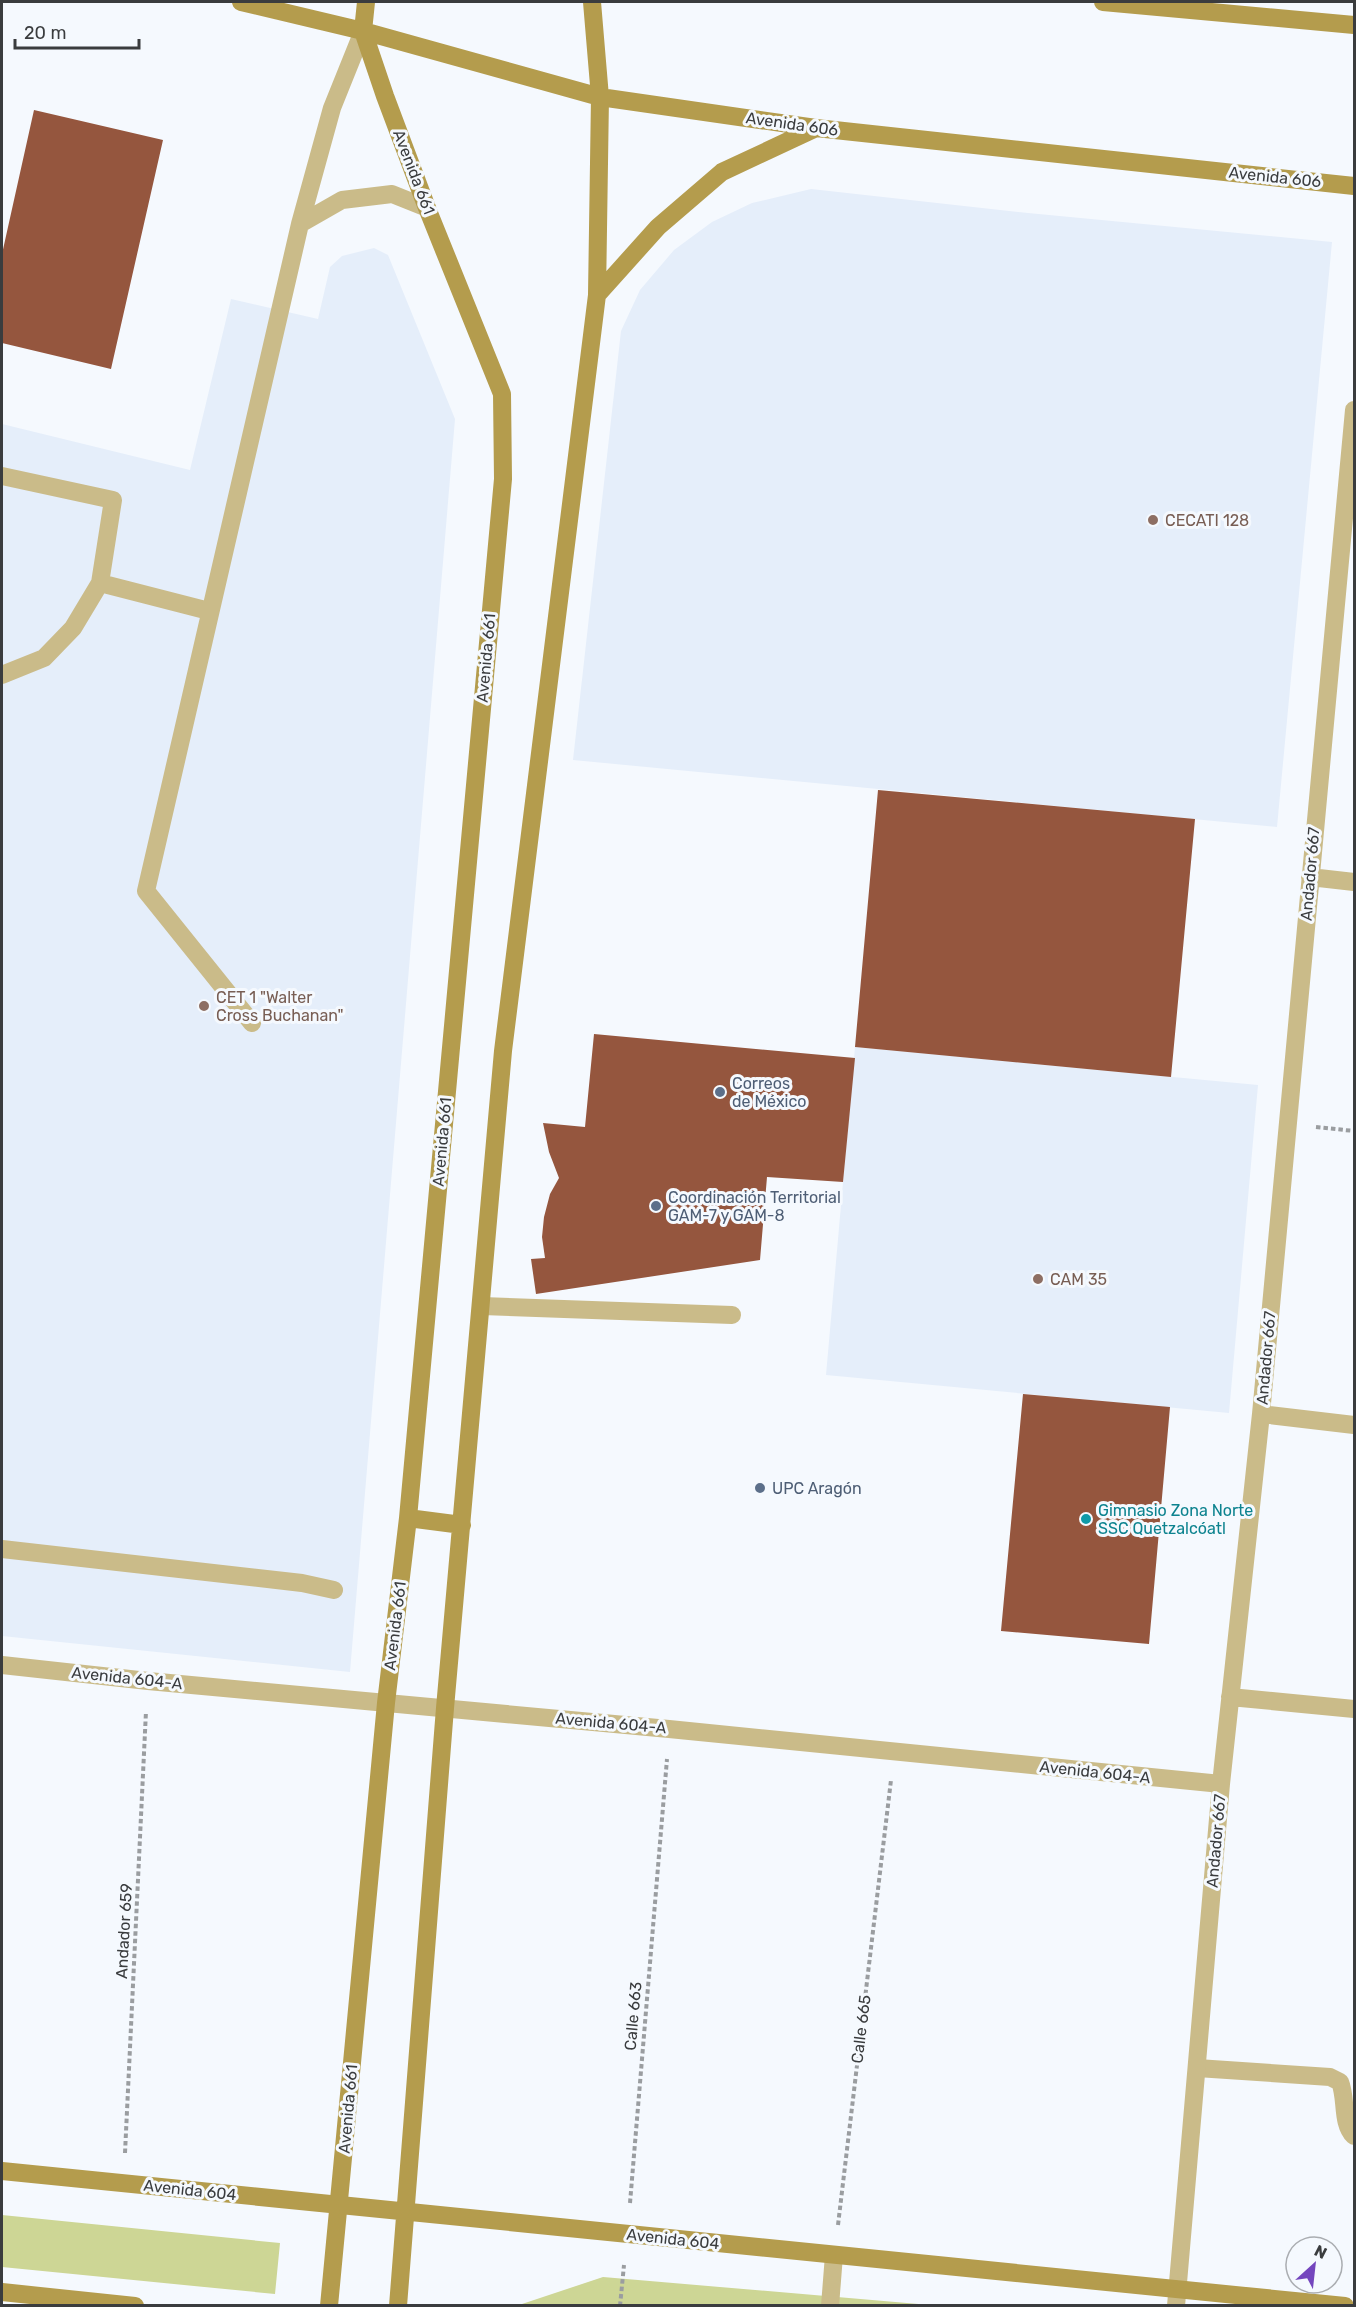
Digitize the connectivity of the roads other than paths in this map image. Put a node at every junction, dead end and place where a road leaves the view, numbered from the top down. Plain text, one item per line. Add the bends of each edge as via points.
1 (241, 2) edge
2 (366, 2) edge
3 (592, 2) edge
4 (1103, 2) edge
5 (1354, 25) edge
6 (363, 31) junction
7 (600, 97) junction
8 (816, 128) junction
9 (1354, 186) edge
10 (427, 208) junction
11 (300, 224) junction
12 (597, 296) junction
13 (1354, 410) edge
14 (2, 476) edge
15 (100, 583) junction
16 (1345, 592) edge
17 (209, 611) junction
18 (2, 675) edge
19 (1310, 877) junction
20 (1354, 882) edge
21 (252, 1023) dead end
22 (482, 1306) junction
23 (732, 1315) dead end
24 (1261, 1414) junction
25 (1354, 1425) edge
26 (408, 1518) junction
27 (462, 1525) junction
28 (2, 1549) edge
29 (334, 1590) dead end
30 (2, 1665) edge
31 (1230, 1697) junction
32 (386, 1702) junction
33 (444, 1708) junction
34 (1354, 1709) edge
35 (1221, 1784) junction
36 (1197, 2068) junction
37 (1354, 2136) edge
38 (2, 2171) edge
39 (339, 2205) junction
40 (405, 2211) junction
41 (834, 2255) junction
42 (2, 2292) edge
43 (1177, 2297) edge
44 (83, 2303) edge
45 (135, 2306) edge
46 (329, 2306) edge
47 (398, 2306) edge
48 (830, 2306) edge
49 (1345, 2306) edge

1 - 6 street, Avenida 606
2 - 6 street, Avenida 661
3 - 7 street
4 - 5 street
6 - 7 street, Avenida 606
6 - 10 street, Avenida 661
6 - 11 street via 332,108
7 - 8 street, Avenida 606
7 - 12 street
8 - 9 street, Avenida 606
8 - 12 street via 722,172 658,227
10 - 11 street via 392,194 342,200
10 - 26 street, Avenida 661 via 502,394 503,479
11 - 17 street
12 - 22 street via 503,1052
13 - 16 street, Andador 667
14 - 15 street via 113,500
15 - 17 street
15 - 18 street via 73,628 44,658
16 - 19 street, Andador 667
17 - 21 street via 146,891
19 - 20 street
19 - 24 street, Andador 667
22 - 23 street
22 - 27 street
24 - 25 street
24 - 31 street, Andador 667
26 - 27 street
26 - 32 street, Avenida 661
27 - 33 street
28 - 29 street via 302,1583
30 - 32 street, Avenida 604-A
31 - 34 street
31 - 35 street, Andador 667
32 - 33 street, Avenida 604-A
32 - 39 street, Avenida 661
33 - 35 street, Avenida 604-A
33 - 40 street
35 - 36 street, Andador 667
36 - 37 street via 1330,2077 1340,2082 1348,2127
36 - 43 street, Andador 667
38 - 39 street, Avenida 604
39 - 40 street, Avenida 604
39 - 46 street, Avenida 661
40 - 41 street, Avenida 604
40 - 47 street
41 - 43 street, Avenida 604
41 - 48 street
42 - 44 street
43 - 49 street, Avenida 604
44 - 45 street

